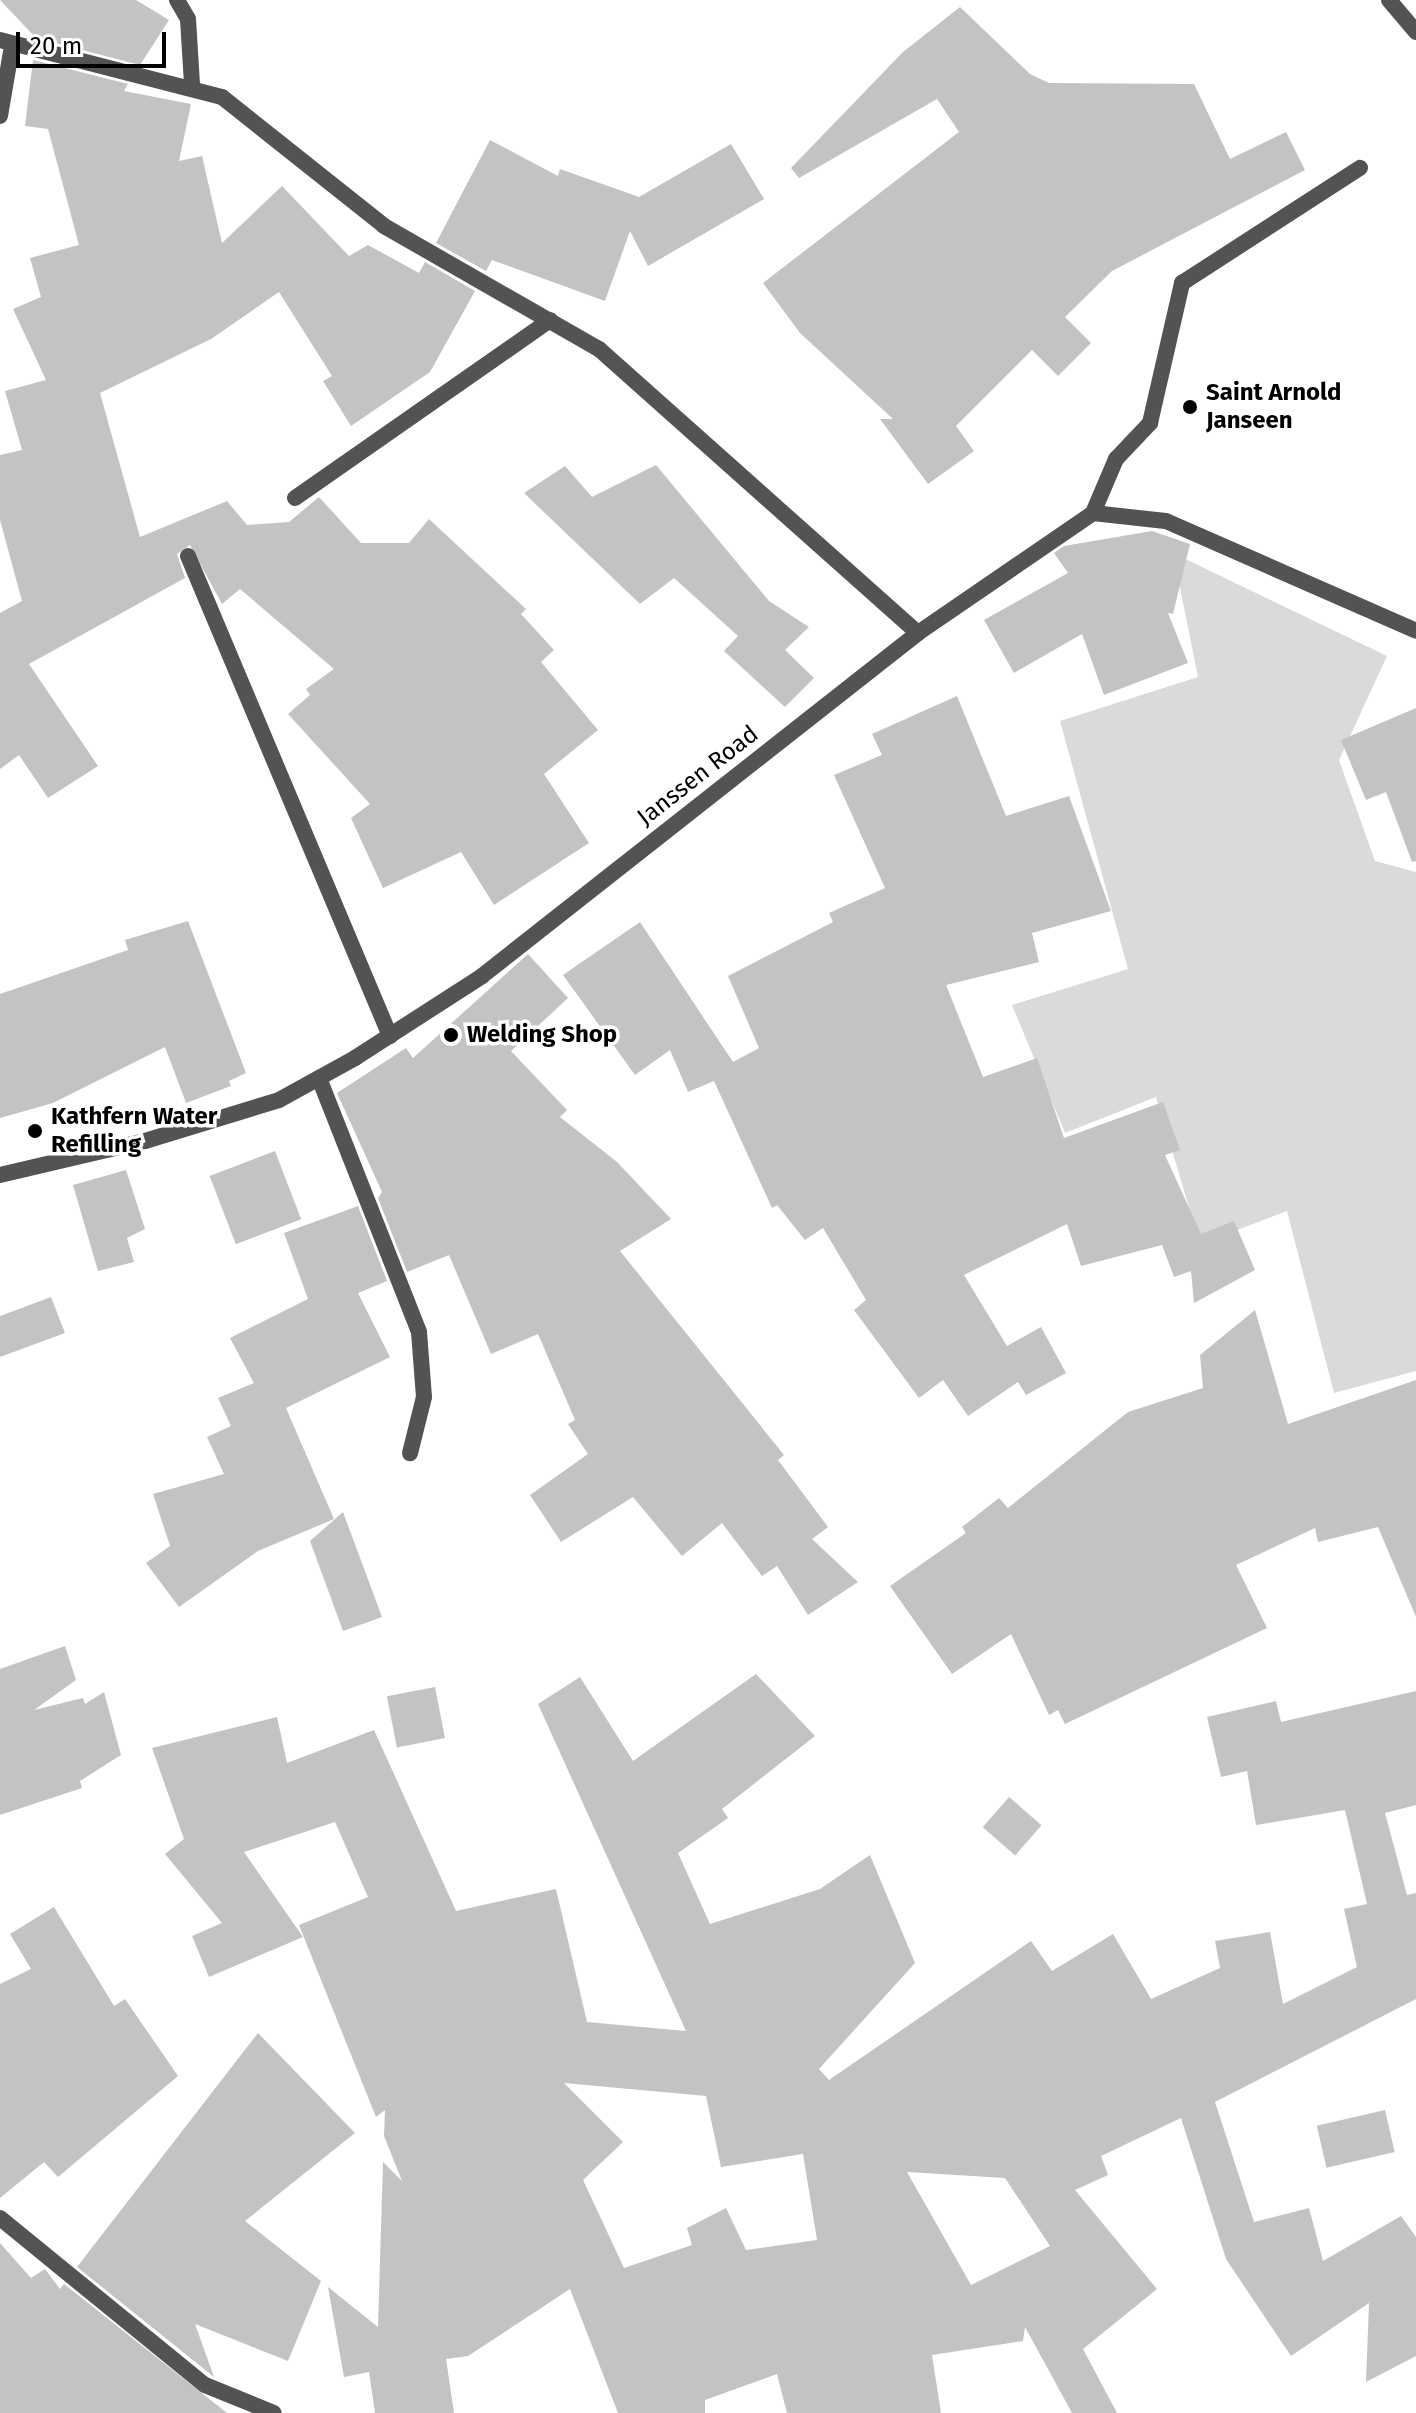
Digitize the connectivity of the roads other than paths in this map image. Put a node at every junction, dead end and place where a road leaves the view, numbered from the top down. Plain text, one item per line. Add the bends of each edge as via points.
1 (177, 0) edge
2 (1389, 0) edge
3 (1416, 32) edge
4 (6, 43) edge
5 (192, 84) junction
6 (0, 116) edge
7 (1360, 168) dead end
8 (550, 320) junction
9 (295, 498) dead end
10 (1093, 513) junction
11 (188, 556) dead end
12 (1416, 631) edge
13 (918, 633) junction
14 (390, 1036) junction
15 (319, 1078) junction
16 (0, 1175) edge
17 (410, 1453) dead end
18 (0, 2218) edge
19 (274, 2413) edge

1 - 5 street via 188,19
2 - 3 street
4 - 5 street
4 - 6 street
5 - 8 street via 222,97 384,226
7 - 10 street via 1182,283 1150,423 1116,459
8 - 9 street
8 - 13 street via 599,349
10 - 12 street via 1166,521
10 - 13 street, Janssen Road
11 - 14 street
13 - 14 street, Janssen Road via 482,976
14 - 15 street, Janssen Road
15 - 16 street, Janssen Road via 279,1100 145,1141
15 - 17 street via 419,1332 424,1397
18 - 19 street via 205,2385

